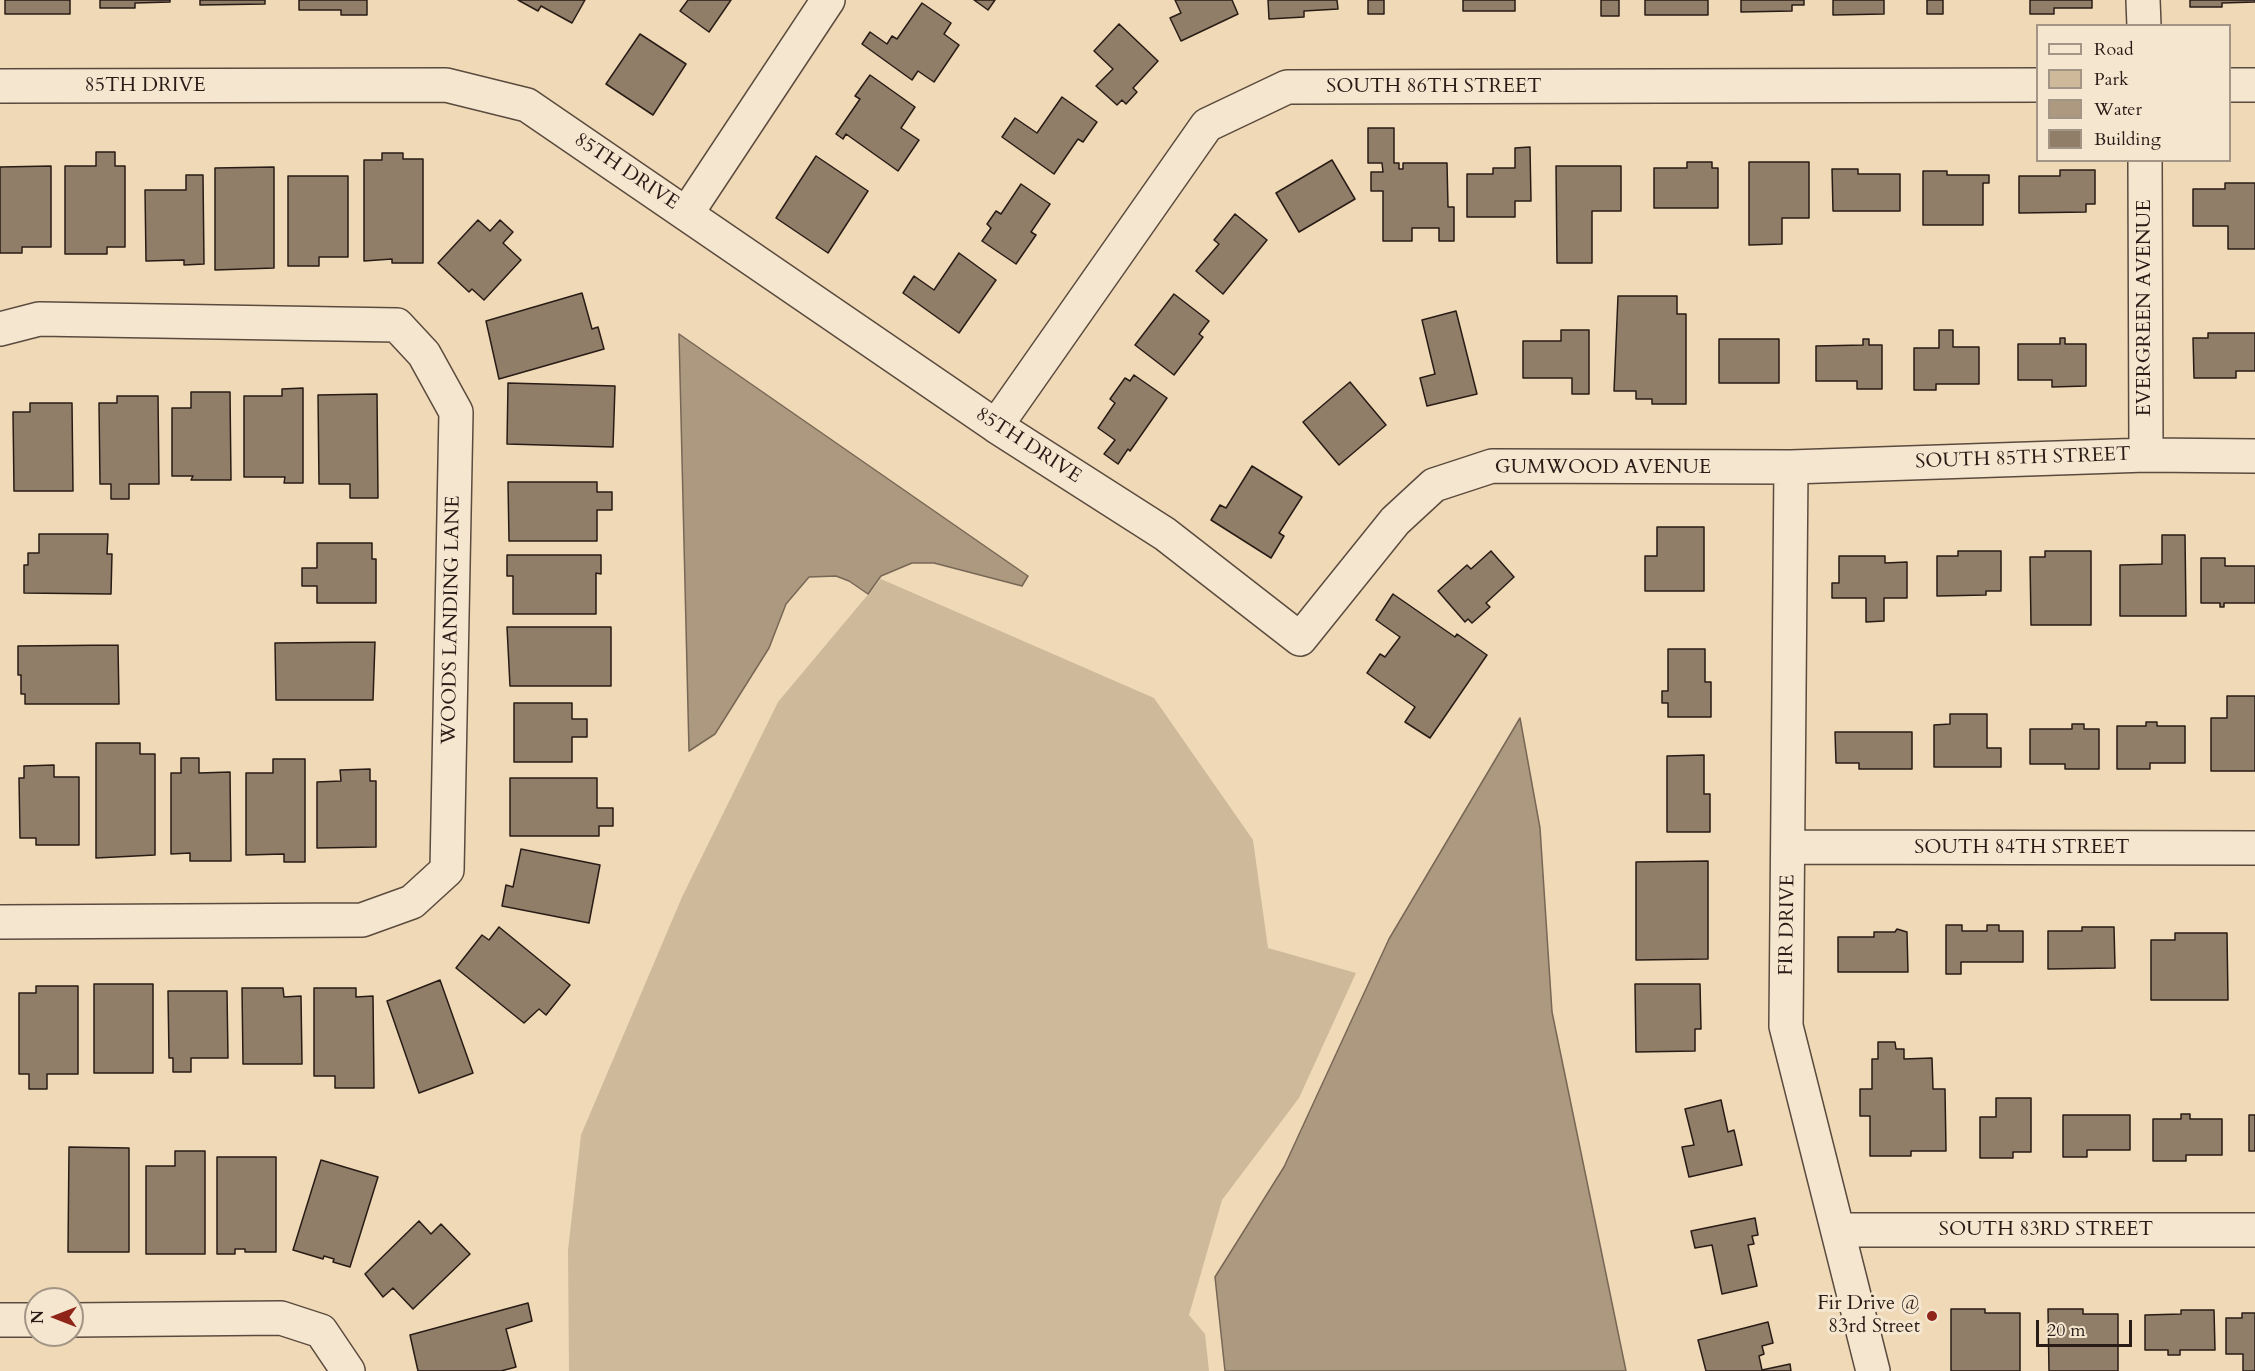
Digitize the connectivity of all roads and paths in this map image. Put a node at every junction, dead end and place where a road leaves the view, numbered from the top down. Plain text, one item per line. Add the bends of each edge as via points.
1 (828, 0) edge
2 (2144, 0) edge
3 (2144, 24) edge
4 (2036, 85) edge
5 (2231, 85) edge
6 (2255, 85) edge
7 (0, 86) edge
8 (2145, 162) edge
9 (687, 213) junction
10 (0, 329) edge
11 (996, 426) junction
12 (2146, 455) junction
13 (2255, 456) edge
14 (1791, 468) junction
15 (1165, 534) joint
16 (1788, 847) junction
17 (2255, 848) edge
18 (0, 922) edge
19 (1838, 1230) junction
20 (2255, 1230) edge
21 (0, 1320) edge
22 (24, 1320) edge
23 (84, 1320) edge
24 (348, 1371) edge
25 (1873, 1371) edge

1 - 9 street
2 - 3 street
4 - 11 street, SOUTH 86TH STREET via 1287,87 1207,125
5 - 6 street
7 - 9 street, 85TH DRIVE via 446,85 527,105
8 - 12 street, EVERGREEN AVENUE
9 - 11 street, 85TH DRIVE
10 - 18 street, WOODS LANDING LANE via 39,319 397,325 424,354 456,412 447,870 412,902 362,920
11 - 15 street, 85TH DRIVE
12 - 13 street, SOUTH 85TH STREET
12 - 14 street, SOUTH 85TH STREET
14 - 15 street, GUMWOOD AVENUE via 1492,466 1434,485 1395,521 1300,639
14 - 16 street, FIR DRIVE
16 - 17 street, SOUTH 84TH STREET
16 - 19 street, FIR DRIVE via 1786,1026
19 - 20 street, SOUTH 83RD STREET
19 - 25 street, FIR DRIVE
21 - 22 street
23 - 24 street via 281,1318 321,1331

